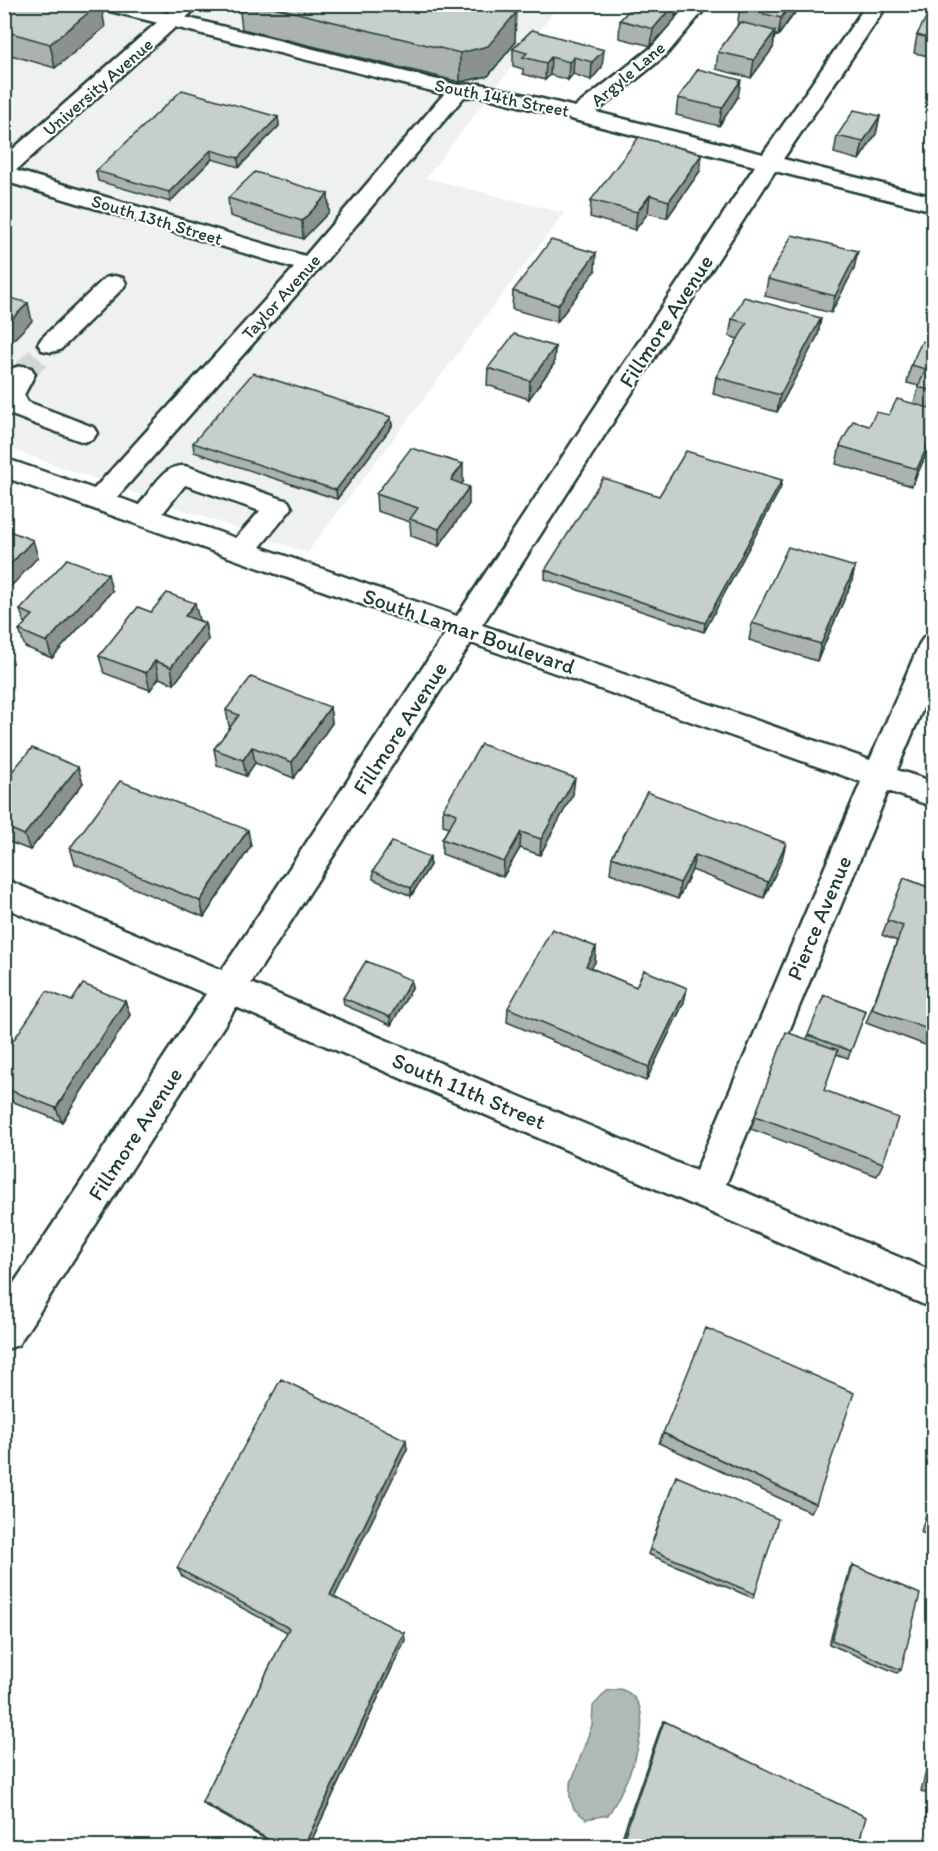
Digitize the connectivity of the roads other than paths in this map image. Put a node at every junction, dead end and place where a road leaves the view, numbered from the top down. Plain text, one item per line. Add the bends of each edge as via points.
1 (105, 4) edge
2 (191, 4) edge
3 (699, 4) edge
4 (878, 4) edge
5 (173, 20) junction
6 (458, 91) junction
7 (580, 114) junction
8 (770, 161) junction
9 (4, 169) edge
10 (4, 174) edge
11 (933, 204) edge
12 (310, 265) junction
13 (114, 283) dead end
14 (51, 344) tunnel mouth
15 (22, 374) tunnel mouth
16 (84, 433) dead end
17 (4, 466) edge
18 (99, 500) junction
19 (145, 516) junction
20 (242, 550) junction
21 (465, 629) junction
22 (933, 645) edge
23 (879, 776) junction
24 (933, 795) edge
25 (4, 892) edge
26 (230, 988) junction
27 (705, 1192) junction
28 (933, 1291) edge
29 (4, 1332) edge

1 - 5 street, South 14th Street
2 - 5 street, University Avenue
3 - 7 street, Argyle Lane via 659,51
4 - 8 street, Fillmore Avenue
5 - 6 street, South 14th Street
5 - 9 street, University Avenue
6 - 7 street, South 14th Street via 480,90
6 - 12 street, Taylor Avenue
7 - 8 street, South 14th Street
8 - 11 street, South 14th Street
8 - 21 street, Fillmore Avenue
10 - 12 street, South 13th Street
12 - 18 street, Taylor Avenue
13 - 14 street
15 - 16 street via 11,395 18,408
17 - 18 street, South Lamar Boulevard
18 - 19 street, South Lamar Boulevard
19 - 20 street, South Lamar Boulevard
19 - 20 street via 180,473 278,508
20 - 21 street, South Lamar Boulevard
21 - 23 street, South Lamar Boulevard
21 - 26 street, Fillmore Avenue
22 - 23 street, Pierce Avenue
23 - 24 street, South Lamar Boulevard
23 - 27 street, Pierce Avenue
25 - 26 street, South 11th Street
26 - 27 street, South 11th Street
26 - 29 street, Fillmore Avenue
27 - 28 street, South 11th Street

